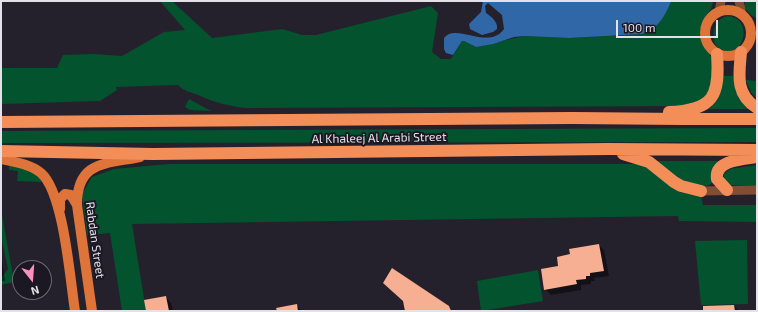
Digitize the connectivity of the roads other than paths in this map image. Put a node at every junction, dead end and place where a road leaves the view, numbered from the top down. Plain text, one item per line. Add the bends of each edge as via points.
1 (721, 1) edge
2 (739, 1) edge
3 (719, 12) junction
4 (749, 20) edge
5 (757, 42) edge
6 (744, 50) junction
7 (717, 54) junction
8 (757, 108) edge
9 (572, 118) junction
10 (757, 119) edge
11 (1, 122) edge
12 (609, 149) junction
13 (757, 150) edge
14 (1, 151) edge
15 (154, 154) junction
16 (757, 157) edge
17 (1, 159) edge
18 (727, 190) junction
19 (757, 190) edge
20 (701, 191) joint
21 (77, 205) junction
22 (62, 219) junction
23 (75, 311) edge
24 (92, 311) edge

1 - 3 street
2 - 4 street
3 - 4 main road via 731,10
3 - 7 main road via 708,20 704,32 708,45
4 - 6 main road via 752,34
5 - 6 main road
6 - 7 main road via 730,56
6 - 8 highway via 739,74 741,89 746,100
7 - 9 highway via 716,88 710,100 696,109
9 - 10 highway, Al Khaleej Al Arabi Street
9 - 11 highway, Al Khaleej Al Arabi Street
12 - 13 highway, Al Khaleej Al Arabi Street
12 - 15 highway, Al Khaleej Al Arabi Street
12 - 20 highway via 649,162 681,186
14 - 15 highway, Al Khaleej Al Arabi Street
15 - 21 main road, Rabdan Street via 104,164 89,171 77,189
16 - 18 highway via 733,161 720,168 717,179
17 - 22 main road via 28,166 45,177
18 - 19 street
18 - 20 street
21 - 22 main road via 70,195 63,195 59,202
21 - 24 main road, Rabdan Street
22 - 23 main road

